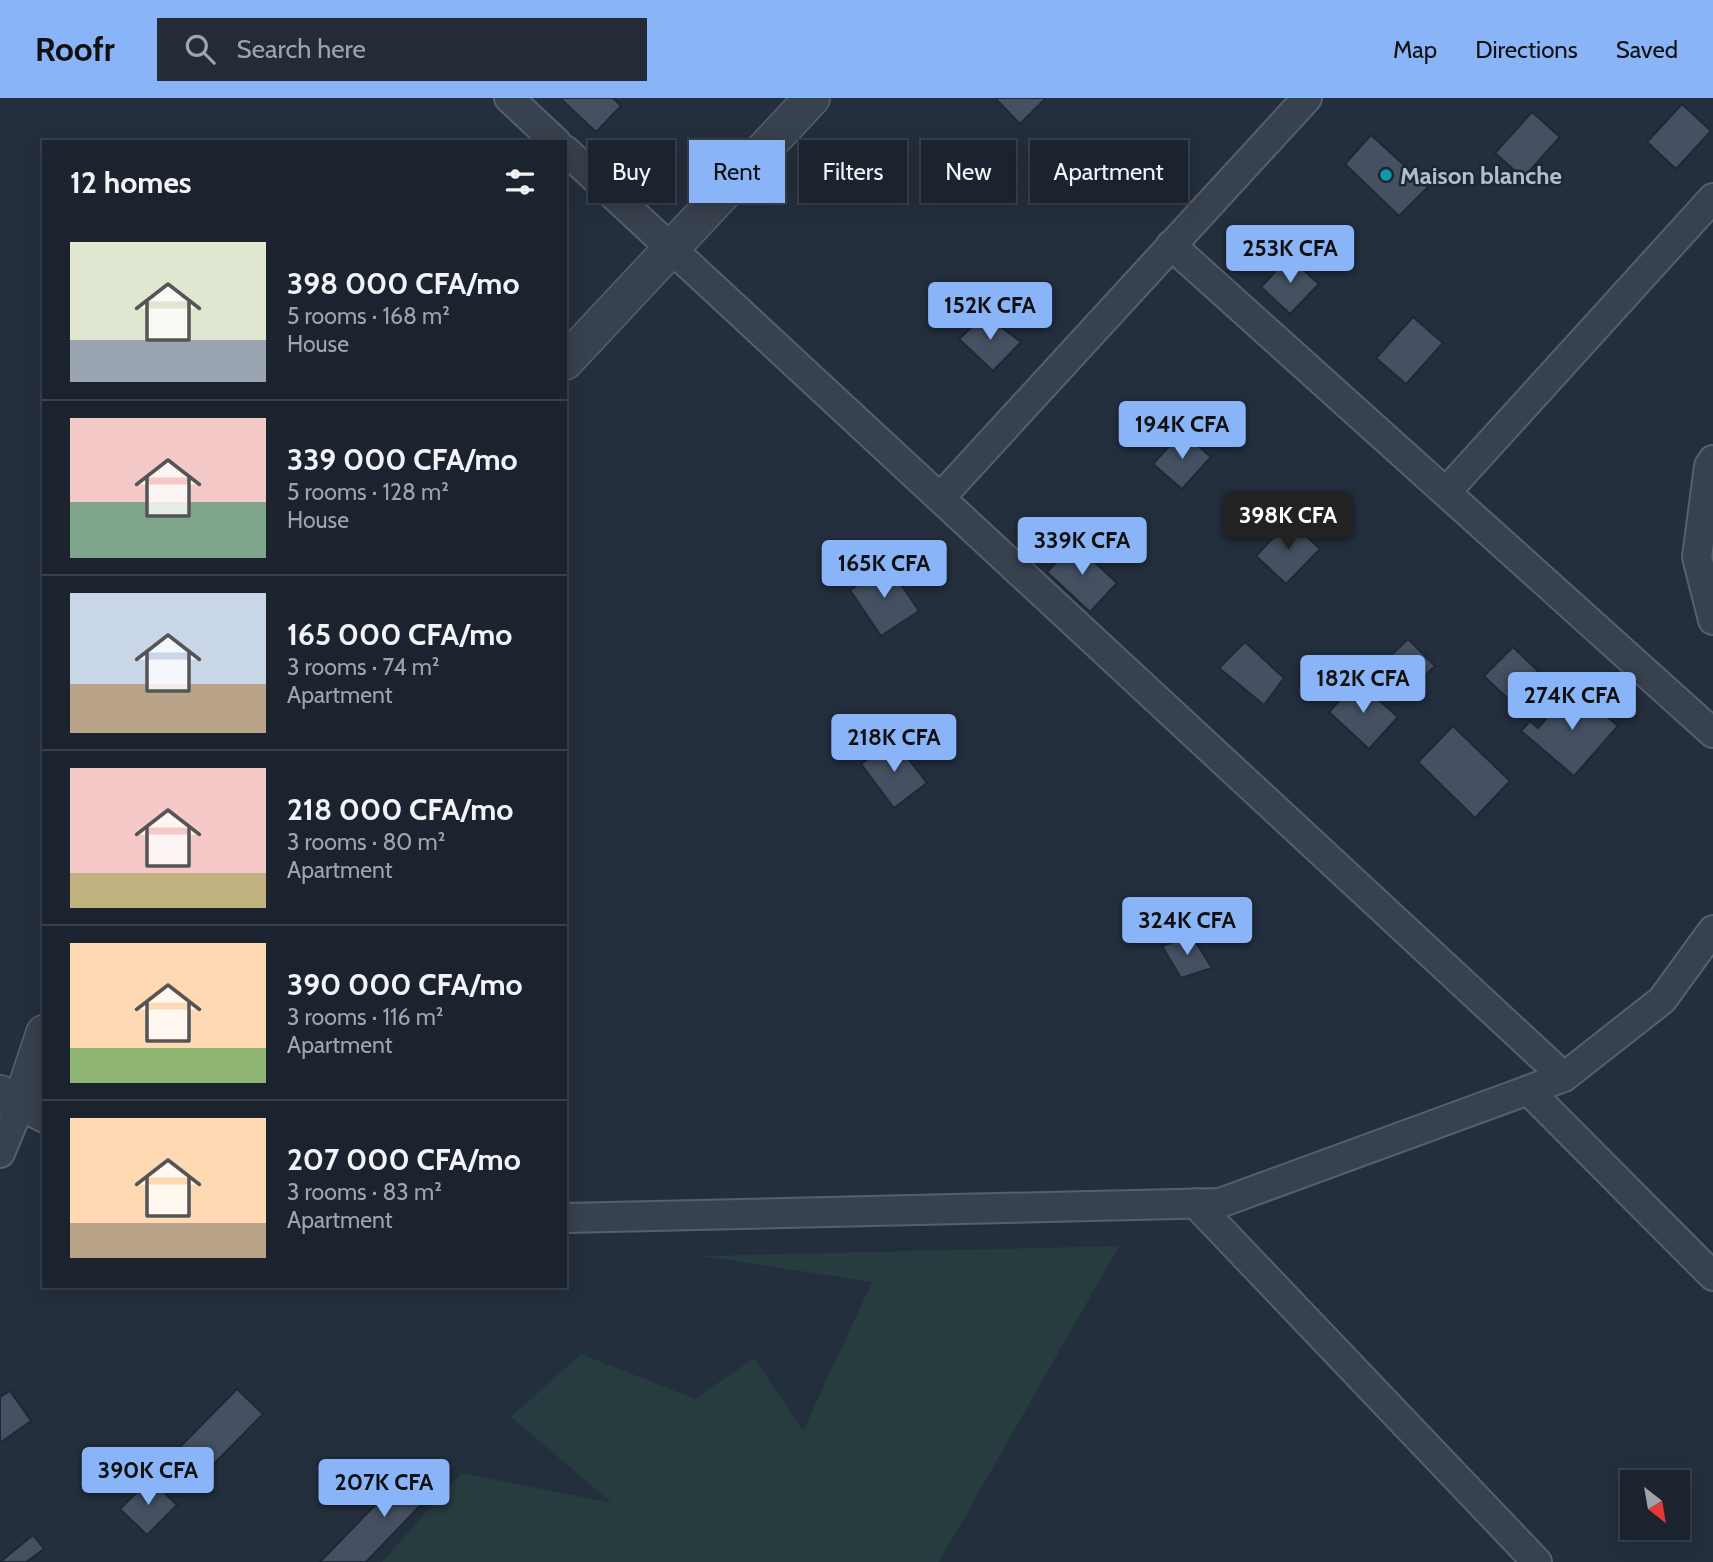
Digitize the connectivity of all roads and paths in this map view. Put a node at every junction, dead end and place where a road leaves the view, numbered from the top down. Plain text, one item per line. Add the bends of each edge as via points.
1 (509, 98) edge
2 (812, 98) edge
3 (1307, 98) edge
4 (554, 140) edge
5 (567, 152) edge
6 (1713, 198) edge
7 (1171, 245) junction
8 (671, 248) junction
9 (567, 360) edge
10 (1713, 460) edge
11 (1446, 492) junction
12 (940, 498) junction
13 (1713, 620) edge
14 (1713, 733) edge
15 (1713, 930) edge
16 (42, 1039) edge
17 (1564, 1077) junction
18 (1528, 1090) junction
19 (21, 1105) edge
20 (0, 1153) edge
21 (1195, 1203) junction
22 (567, 1218) edge
23 (1713, 1276) edge
24 (1537, 1562) edge

1 - 4 street
2 - 8 street
3 - 7 street
5 - 8 street
6 - 11 street
7 - 11 street
7 - 12 street
8 - 9 street
8 - 12 street
10 - 13 street via 1698,557
11 - 14 street
12 - 17 street
15 - 17 street via 1662,1000
16 - 19 street
17 - 18 street
18 - 21 street via 1220,1203
18 - 23 street
19 - 20 street
21 - 22 street
21 - 24 street

